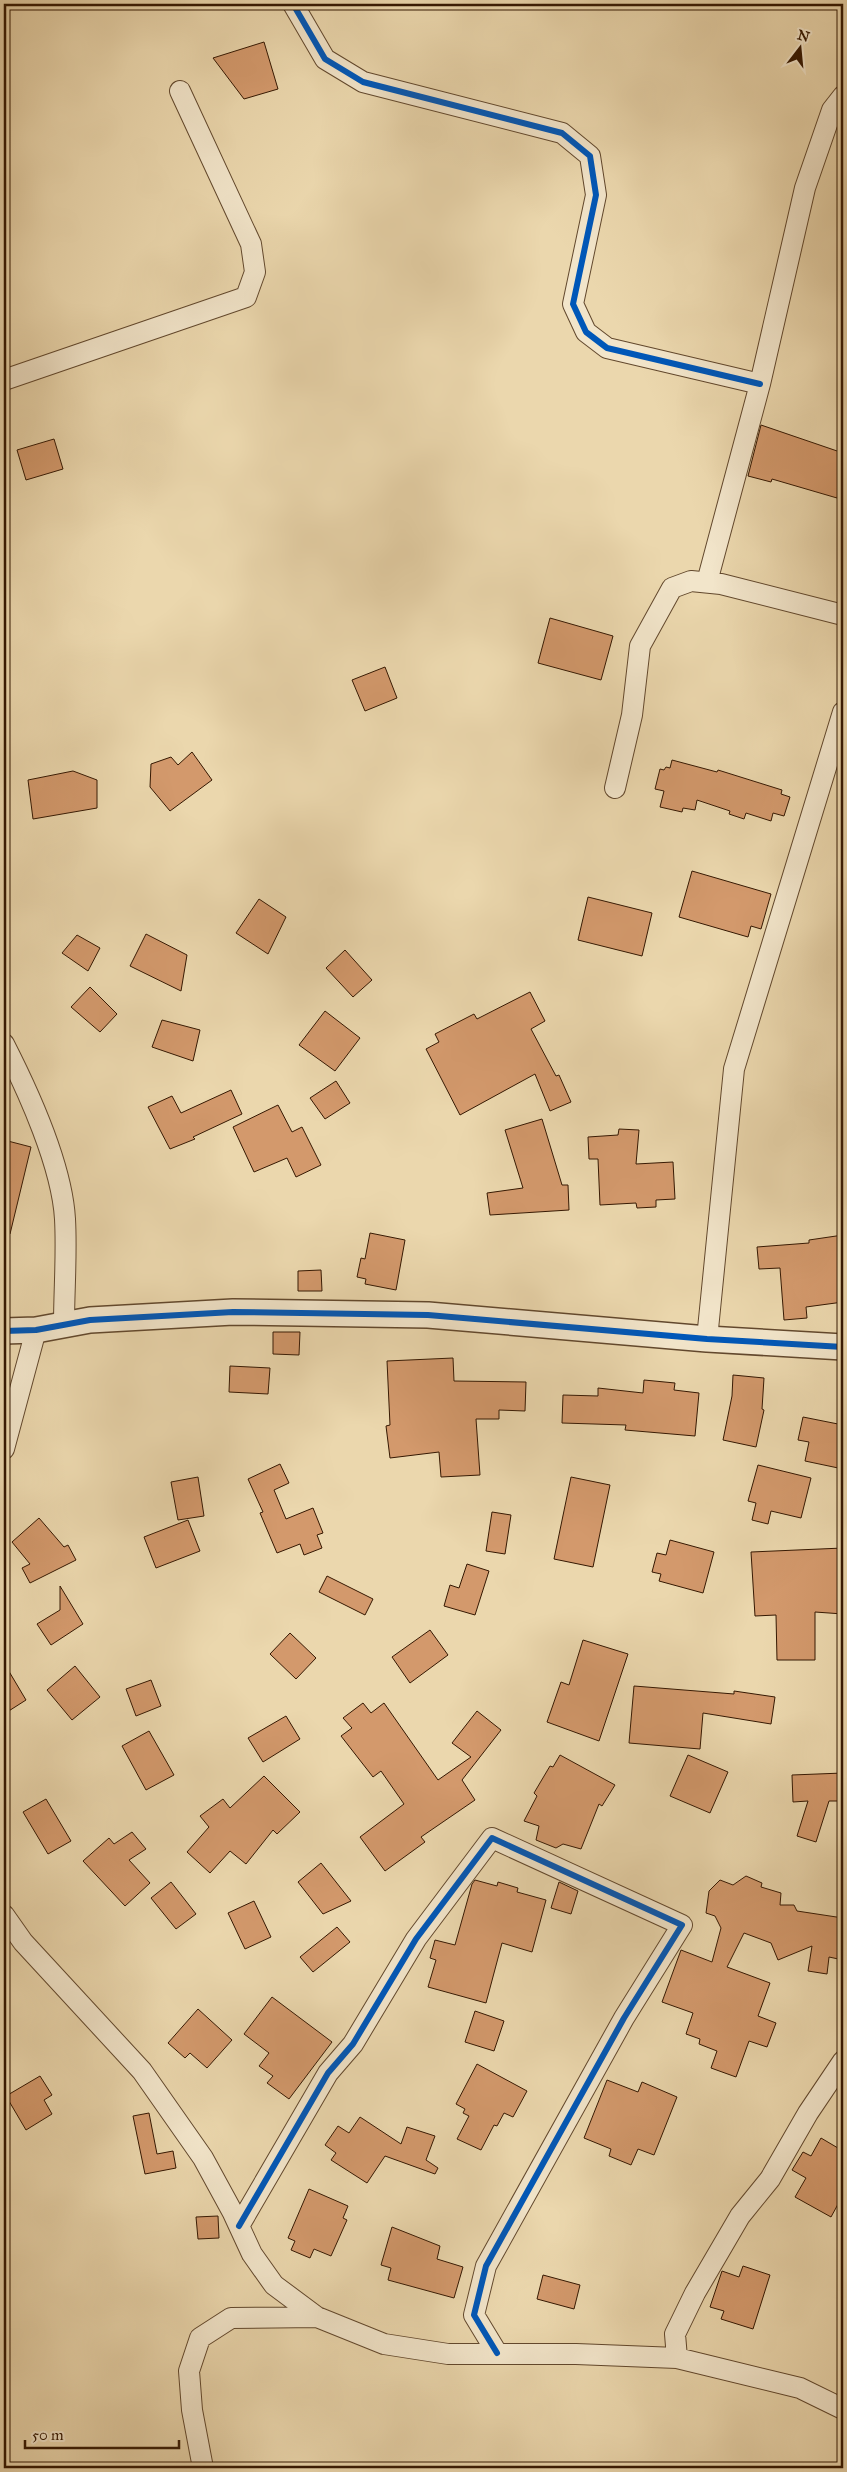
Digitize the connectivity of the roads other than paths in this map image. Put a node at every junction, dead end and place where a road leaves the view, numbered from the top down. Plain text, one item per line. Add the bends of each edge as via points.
1 (292, 4) edge
2 (180, 91) dead end
3 (843, 96) edge
4 (4, 380) edge
5 (760, 384) junction
6 (707, 582) junction
7 (843, 615) edge
8 (843, 712) edge
9 (615, 788) dead end
10 (4, 1044) edge
11 (64, 1325) junction
12 (36, 1330) junction
13 (4, 1331) edge
14 (707, 1339) junction
15 (843, 1346) edge
16 (4, 1449) edge
17 (4, 1915) edge
18 (843, 2062) edge
19 (238, 2226) junction
20 (317, 2317) junction
21 (497, 2353) junction
22 (678, 2358) junction
23 (843, 2409) edge
24 (203, 2468) edge

1 - 5 street via 325,58 363,82 562,133 590,156 596,195 573,304 586,332 607,348
2 - 4 street via 251,244 255,272 246,297
3 - 5 street via 832,110 805,188
5 - 6 street
6 - 7 street
6 - 9 street via 691,581 672,588 640,646 632,715
8 - 14 street via 734,1070
10 - 11 street via 56,1166 65,1217
11 - 12 street
11 - 14 street via 90,1320 233,1312 428,1314
12 - 13 street
12 - 16 street
14 - 15 street
17 - 19 street via 23,1942 142,2070 203,2158
18 - 22 street via 808,2113 770,2179 740,2216 695,2293 675,2334
19 - 20 street via 252,2254 274,2285
19 - 21 street via 328,2074 353,2044 416,1939 492,1838 682,1925 624,2018 486,2266 474,2315
20 - 21 street via 384,2344 448,2354
20 - 24 street via 232,2318 200,2338 189,2371 192,2410
21 - 22 street
22 - 23 street via 800,2388

